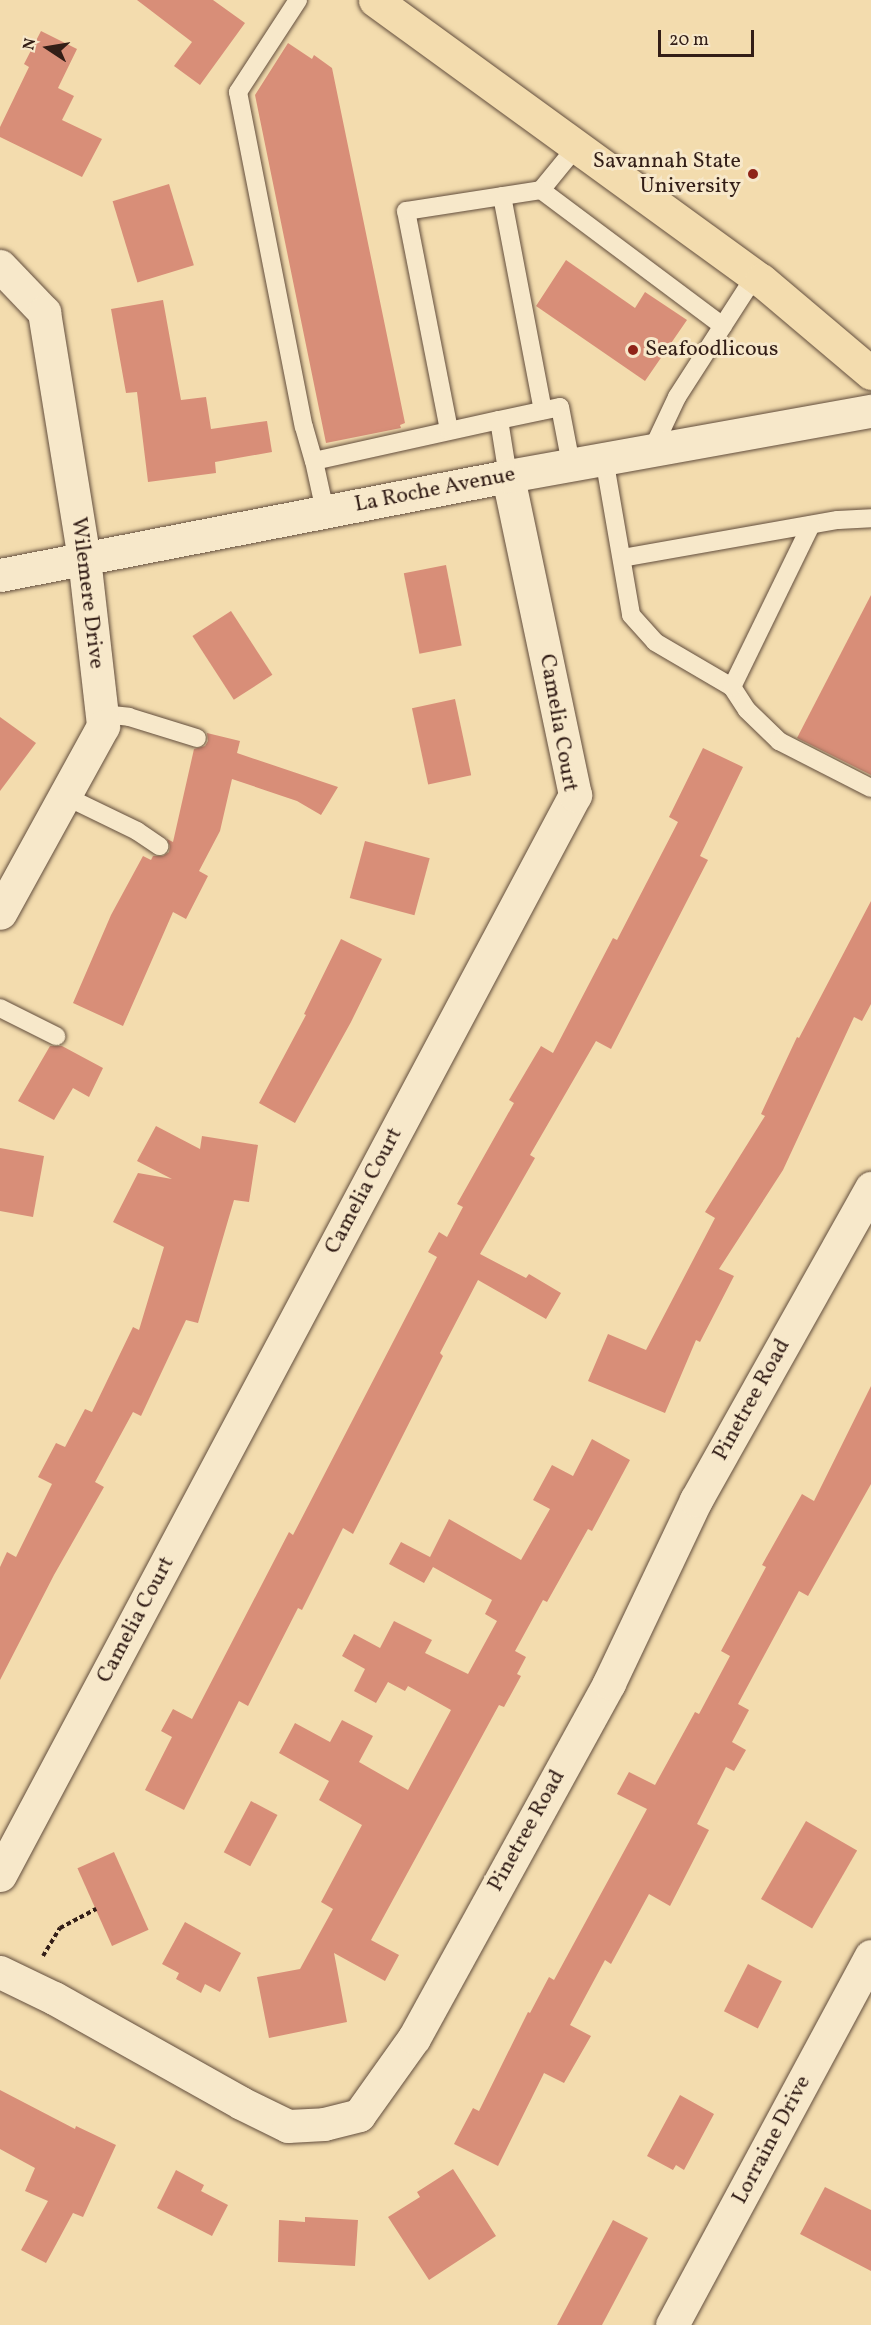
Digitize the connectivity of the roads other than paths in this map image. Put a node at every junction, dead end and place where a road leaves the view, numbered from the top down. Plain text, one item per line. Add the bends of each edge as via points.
1 (298, 0) edge
2 (375, 0) edge
3 (577, 146) junction
4 (541, 190) junction
5 (502, 196) junction
6 (0, 266) edge
7 (755, 276) junction
8 (723, 326) junction
9 (871, 373) edge
10 (543, 410) junction
11 (871, 411) edge
12 (499, 420) junction
13 (449, 430) junction
14 (652, 450) junction
15 (604, 458) junction
16 (314, 460) junction
17 (571, 464) junction
18 (508, 476) junction
19 (325, 511) junction
20 (871, 518) edge
21 (812, 525) junction
22 (84, 558) junction
23 (622, 558) junction
24 (0, 575) edge
25 (732, 687) junction
26 (102, 714) junction
27 (197, 738) dead end
28 (871, 789) edge
29 (65, 796) junction
30 (159, 846) dead end
31 (0, 913) edge
32 (0, 1008) edge
33 (56, 1036) dead end
34 (871, 1189) edge
35 (0, 1875) edge
36 (871, 1956) edge
37 (13, 1979) edge
38 (672, 2325) edge

1 - 16 lane via 238,92 304,427
2 - 3 main road
3 - 4 lane
3 - 7 main road
4 - 5 lane
4 - 8 lane
5 - 10 lane
5 - 13 lane via 406,211
6 - 22 street, Wilemere Drive via 44,312
7 - 8 lane
7 - 9 main road
8 - 14 lane via 677,397
10 - 12 lane
10 - 17 lane via 560,407
11 - 14 street, La Roche Avenue
12 - 13 lane
12 - 18 lane
13 - 16 lane
14 - 15 street, La Roche Avenue
15 - 17 street, La Roche Avenue
15 - 23 lane
16 - 19 lane
17 - 18 street, La Roche Avenue
18 - 19 street, La Roche Avenue
18 - 35 street, Camelia Court via 575,795
19 - 22 street, La Roche Avenue
20 - 21 lane
21 - 23 lane
21 - 25 lane
22 - 24 street, La Roche Avenue
22 - 26 street, Wilemere Drive
23 - 25 lane via 632,615 655,642
25 - 28 lane via 747,710 779,741
26 - 27 lane via 129,717
26 - 29 street, Wilemere Drive via 104,726
29 - 30 lane
29 - 31 street, Wilemere Drive
32 - 33 lane
34 - 37 street, Pinetree Road via 696,1500 609,1683 414,2038 359,2115 324,2124 288,2126
36 - 38 street, Lorraine Drive

